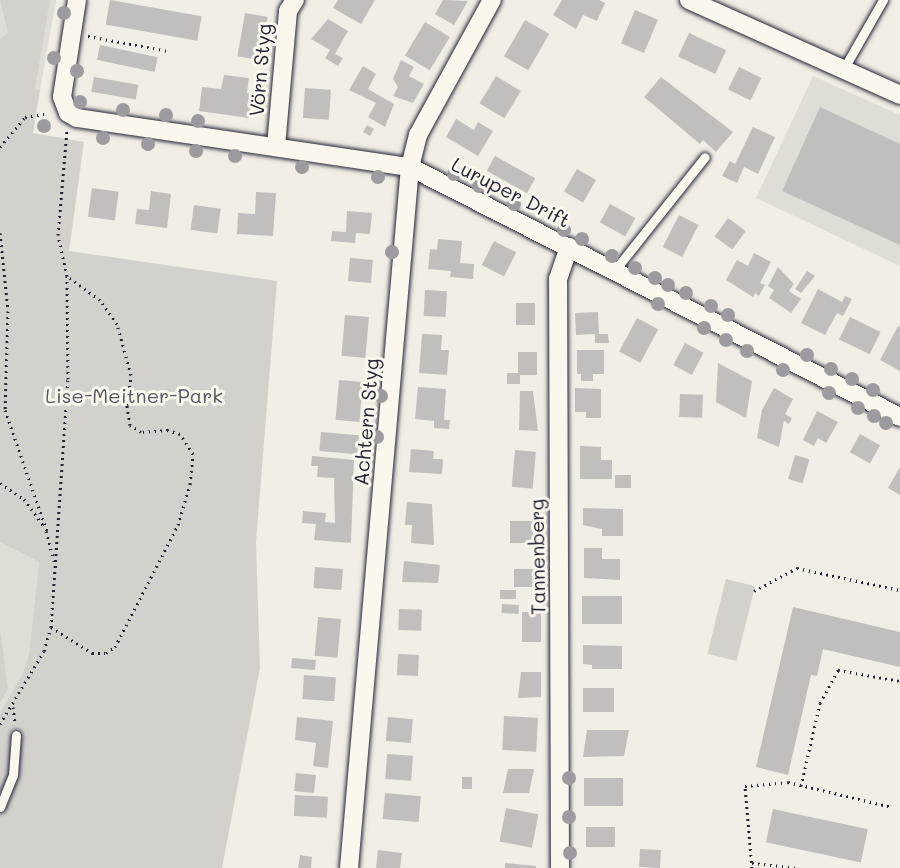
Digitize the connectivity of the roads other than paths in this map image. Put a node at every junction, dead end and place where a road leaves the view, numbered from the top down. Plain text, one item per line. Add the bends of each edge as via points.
1 (77, 0) edge
2 (294, 0) edge
3 (492, 0) edge
4 (883, 0) edge
5 (701, 2) edge
6 (843, 70) junction
7 (900, 95) edge
8 (276, 146) junction
9 (705, 157) dead end
10 (410, 167) junction
11 (569, 247) junction
12 (615, 270) junction
13 (900, 417) edge
14 (16, 735) road end
15 (0, 807) edge
16 (349, 868) edge
17 (561, 868) edge

1 - 8 street, Luruper Drift via 63,84 63,105 68,113 87,121
2 - 8 street, Vörn Styg via 288,11
3 - 10 street, Achtern Styg via 418,135
4 - 6 lane
5 - 6 street
6 - 7 street
8 - 10 street, Luruper Drift
9 - 12 lane
10 - 11 street, Luruper Drift
10 - 16 street, Achtern Styg
11 - 12 street, Luruper Drift
11 - 17 street, Tannenberg via 558,279
12 - 13 street, Luruper Drift
14 - 15 lane via 13,775

